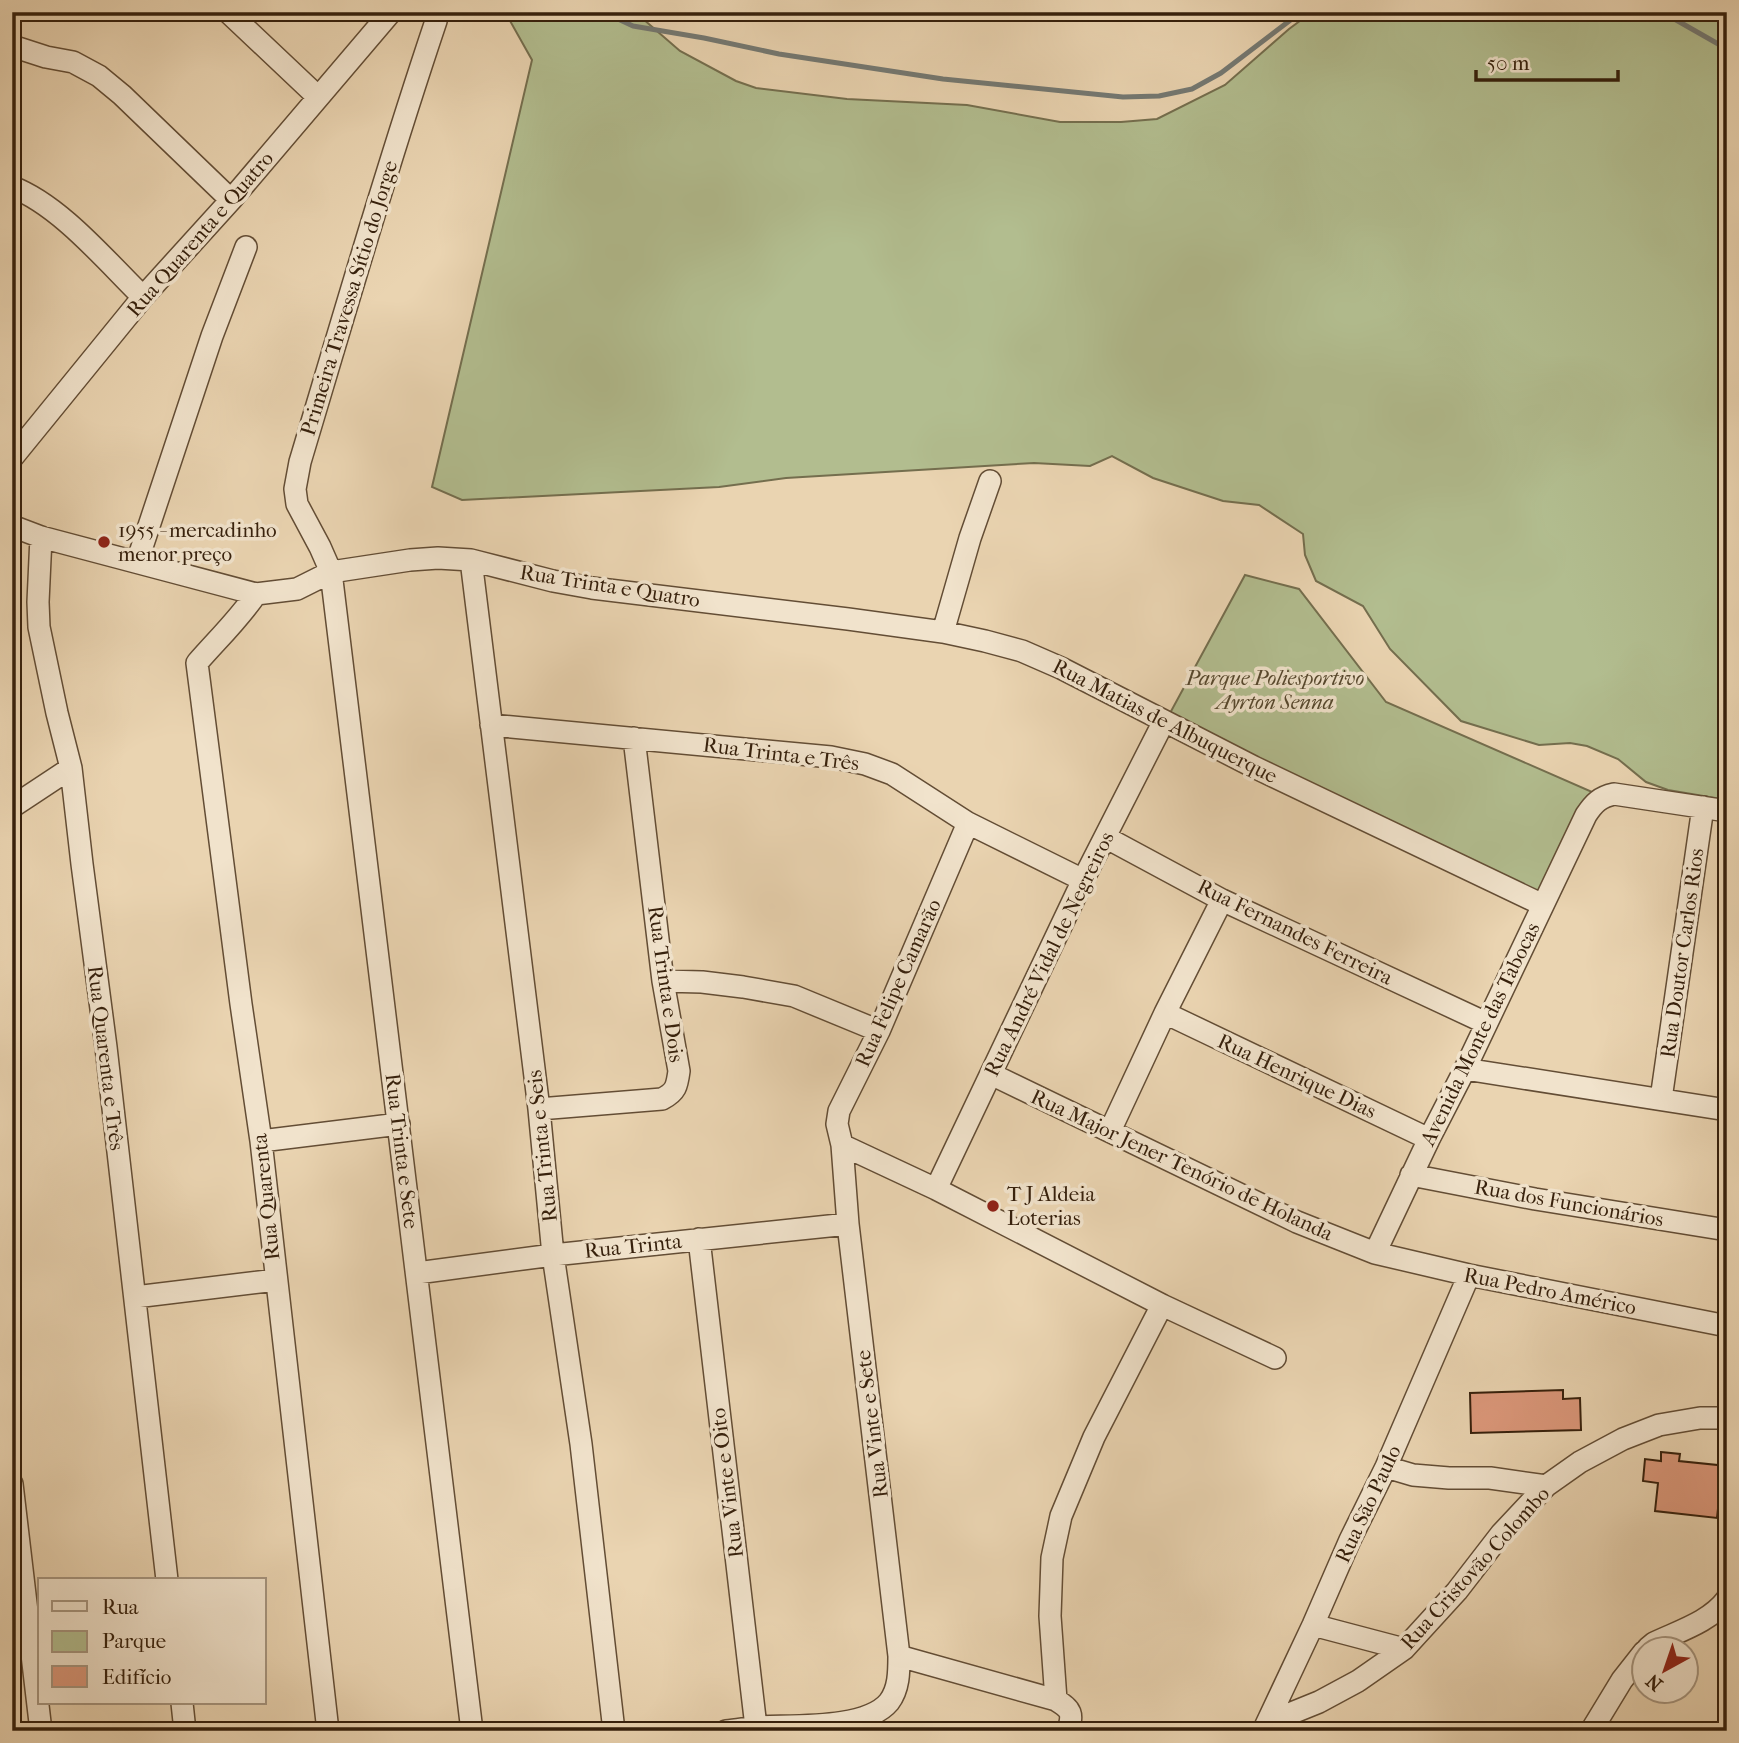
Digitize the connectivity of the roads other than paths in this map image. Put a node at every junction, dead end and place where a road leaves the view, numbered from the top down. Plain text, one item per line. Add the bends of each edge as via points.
1 (228, 12) edge
2 (391, 12) edge
3 (436, 20) dead end
4 (12, 46) edge
5 (317, 97) junction
6 (12, 187) edge
7 (231, 200) junction
8 (247, 247) dead end
9 (143, 298) junction
10 (12, 458) edge
11 (990, 481) dead end
12 (12, 526) edge
13 (41, 537) junction
14 (471, 560) junction
15 (137, 562) junction
16 (331, 572) junction
17 (256, 594) junction
18 (848, 619) joint
19 (943, 632) junction
20 (1164, 721) junction
21 (491, 725) junction
22 (634, 738) junction
23 (71, 768) junction
24 (12, 807) edge
25 (1703, 807) junction
26 (1727, 811) edge
27 (968, 822) junction
28 (1105, 837) junction
29 (1083, 880) junction
30 (1222, 900) junction
31 (1544, 905) junction
32 (663, 981) junction
33 (1165, 1013) junction
34 (1486, 1023) junction
35 (879, 1031) junction
36 (1465, 1069) junction
37 (991, 1073) junction
38 (1661, 1099) junction
39 (539, 1109) junction
40 (1727, 1110) edge
41 (399, 1124) junction
42 (1110, 1131) junction
43 (1429, 1139) junction
44 (261, 1141) junction
45 (842, 1144) junction
46 (1411, 1175) junction
47 (936, 1189) junction
48 (848, 1224) junction
49 (1727, 1230) edge
50 (699, 1239) junction
51 (1375, 1253) junction
52 (553, 1255) junction
53 (418, 1273) junction
54 (1469, 1275) junction
55 (276, 1280) junction
56 (135, 1297) junction
57 (1162, 1305) junction
58 (1727, 1326) edge
59 (1275, 1358) dead end
60 (1727, 1418) edge
61 (1386, 1467) junction
62 (12, 1484) edge
63 (1546, 1486) junction
64 (167, 1578) edge
65 (1727, 1598) edge
66 (1313, 1625) junction
67 (1673, 1634) edge
68 (1404, 1649) junction
69 (899, 1656) junction
70 (1630, 1670) edge
71 (1056, 1700) junction
72 (182, 1704) edge
73 (756, 1727) junction
74 (1265, 1727) edge
75 (41, 1731) edge
76 (185, 1731) edge
77 (328, 1731) edge
78 (472, 1731) edge
79 (614, 1731) edge
80 (726, 1731) edge
81 (1068, 1731) edge
82 (1591, 1731) edge

1 - 5 street
2 - 5 street, Rua Quarenta e Quatro
3 - 16 street, Primeira Travessa Sítio do Jorge via 295,489 297,504
4 - 7 street via 73,62 99,76
5 - 7 street, Rua Quarenta e Quatro
6 - 9 street via 47,206
7 - 9 street, Rua Quarenta e Quatro
8 - 15 street
9 - 10 street, Rua Quarenta e Quatro
11 - 19 street
12 - 13 street
13 - 15 street
13 - 23 street, Rua Quarenta e Três via 39,627
14 - 16 street, Rua Trinta e Quatro via 410,560
14 - 18 street, Rua Trinta e Quatro via 552,581
14 - 21 street, Rua Trinta e Seis
15 - 17 street
16 - 17 street, Rua Trinta e Quatro via 297,589
16 - 41 street, Rua Trinta e Sete
17 - 44 street, Rua Quarenta via 197,663
18 - 19 street, Rua Matias de Albuquerque
19 - 20 street, Rua Matias de Albuquerque via 1021,651
20 - 28 street, Rua André Vidal de Negreiros
20 - 31 street, Rua Matias de Albuquerque
21 - 22 street, Rua Trinta e Três
21 - 39 street, Rua Trinta e Seis
22 - 27 street, Rua Trinta e Três via 865,764 892,774
22 - 32 street, Rua Trinta e Dois
23 - 24 street
23 - 56 street, Rua Quarenta e Três
25 - 26 street
25 - 31 street, Avenida Monte das Tabocas via 1604,796 1586,815
25 - 38 street, Rua Doutor Carlos Rios
27 - 29 street, Rua Trinta e Três
27 - 35 street, Rua Felipe Camarão
28 - 29 street, Rua André Vidal de Negreiros
28 - 30 street, Rua Fernandes Ferreira
29 - 37 street, Rua André Vidal de Negreiros
30 - 33 street
30 - 34 street, Rua Fernandes Ferreira
31 - 34 street, Avenida Monte das Tabocas
32 - 35 street via 730,985 794,996
32 - 39 street, Rua Trinta e Dois via 679,1071 671,1094 662,1099
33 - 42 street
33 - 43 street, Rua Henrique Dias
34 - 36 street, Avenida Monte das Tabocas
35 - 45 street, Rua Felipe Camarão via 839,1111
36 - 38 street
36 - 43 street, Avenida Monte das Tabocas
37 - 42 street, Rua Major Jener Tenório de Holanda
37 - 47 street, Rua André Vidal de Negreiros
38 - 40 street
39 - 52 street, Rua Trinta e Seis
41 - 44 street
41 - 53 street, Rua Trinta e Sete
42 - 51 street, Rua Major Jener Tenório de Holanda via 1297,1222
43 - 46 street, Avenida Monte das Tabocas
44 - 55 street, Rua Quarenta
45 - 47 street
45 - 48 street, Rua Vinte e Sete
46 - 49 street, Rua dos Funcionários
46 - 51 street, Avenida Monte das Tabocas
47 - 57 street
48 - 50 street, Rua Trinta
48 - 69 street, Rua Vinte e Sete
50 - 52 street, Rua Trinta
50 - 73 street, Rua Vinte e Oito
51 - 54 street, Rua Pedro Américo
52 - 53 street, Rua Trinta
52 - 79 street, Rua Trinta e Seis via 581,1444
53 - 78 street, Rua Trinta e Sete
54 - 58 street, Rua Pedro Américo
54 - 61 street, Rua São Paulo
55 - 56 street
55 - 77 street, Rua Quarenta
56 - 64 street, Rua Quarenta e Três
57 - 59 street
57 - 71 street via 1094,1437 1061,1516 1052,1558
60 - 63 street, Rua Cristovão Colombo via 1659,1425 1580,1462
61 - 63 street via 1413,1475
61 - 66 street, Rua São Paulo
62 - 75 street
63 - 68 street, Rua Cristovão Colombo
65 - 67 street via 1707,1618
66 - 68 street
66 - 74 street, Rua São Paulo
68 - 74 street, Rua Cristovão Colombo via 1358,1681
69 - 71 street
69 - 73 street, Rua Vinte e Sete via 897,1687 877,1713 820,1725
70 - 82 street
71 - 81 street via 1071,1714
72 - 76 street
73 - 80 street

